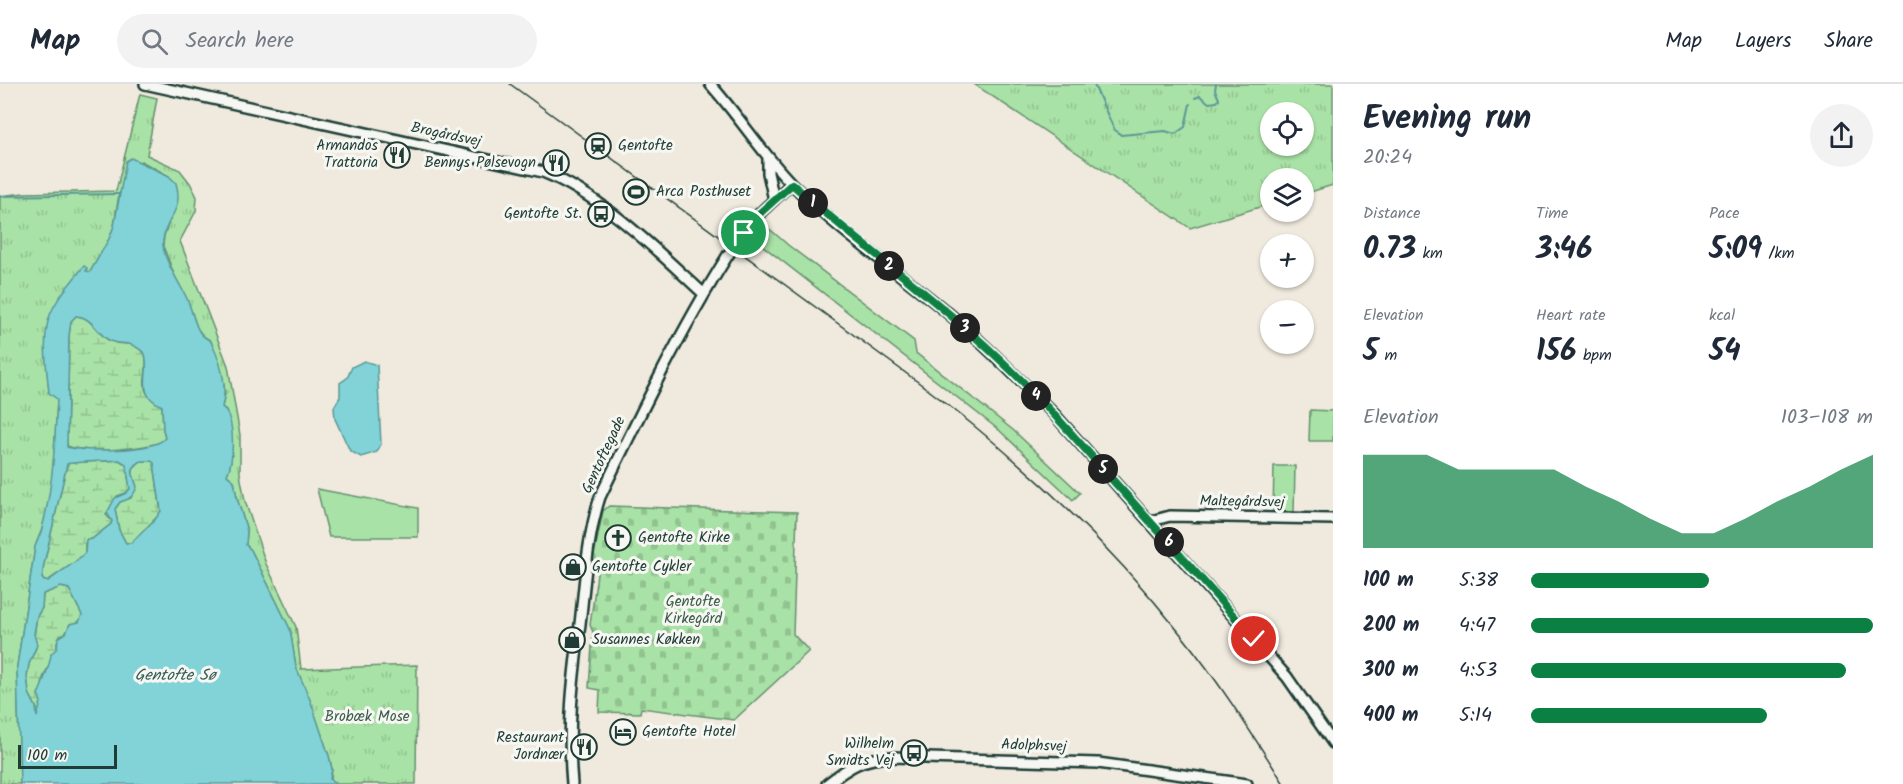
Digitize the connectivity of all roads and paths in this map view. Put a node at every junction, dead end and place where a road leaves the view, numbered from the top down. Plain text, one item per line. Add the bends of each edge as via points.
1 (710, 84) edge
2 (149, 85) edge
3 (768, 158) junction
4 (792, 184) junction
5 (774, 200) junction
6 (704, 294) junction
7 (1333, 519) edge
8 (1151, 521) junction
9 (1333, 743) edge
10 (573, 784) edge
11 (827, 784) edge
12 (1246, 784) edge

1 - 3 street
2 - 6 street, Brogårdsvej via 549,174 632,229
3 - 4 street
3 - 5 street
4 - 5 street, Gentoftegade
4 - 8 street via 1013,372
5 - 6 street, Gentoftegade, bridge via 744,233
6 - 10 street, Gentoftegade via 655,382 595,513 571,699 569,750
7 - 8 street, Maltegårdsvej via 1170,516
8 - 9 street via 1287,677
11 - 12 street, Adolphsvej via 856,763 892,757 1098,763

